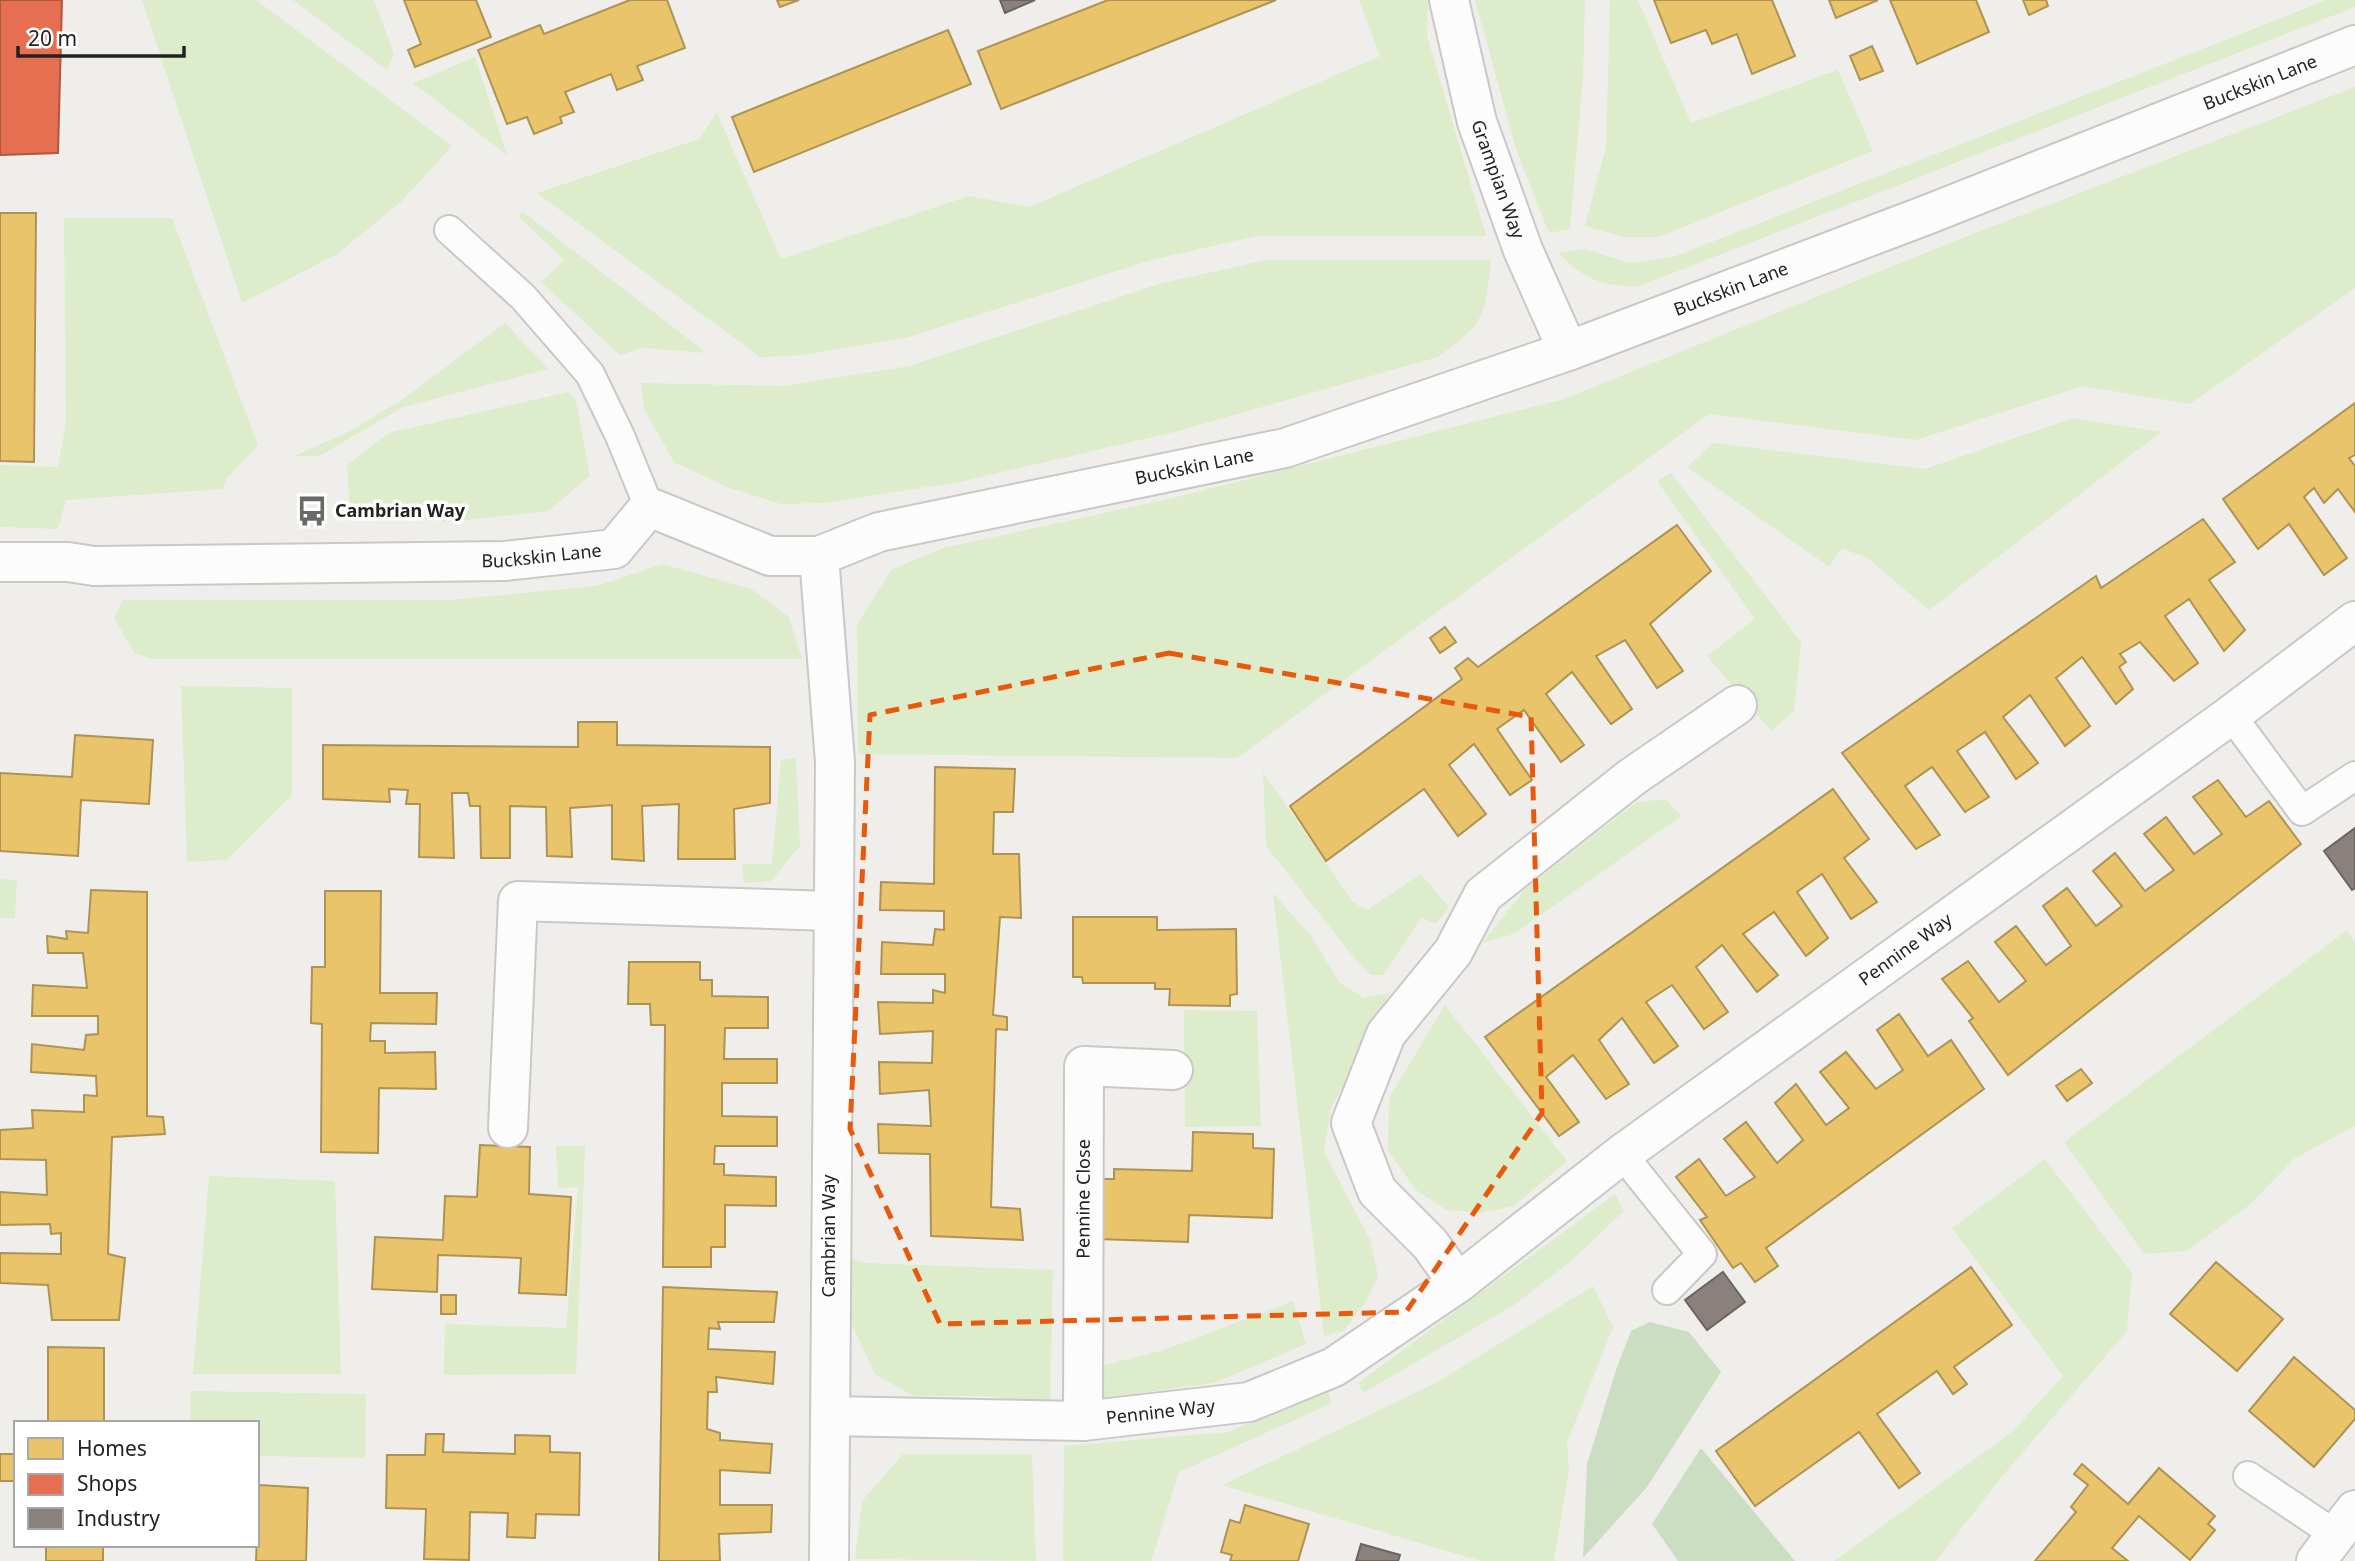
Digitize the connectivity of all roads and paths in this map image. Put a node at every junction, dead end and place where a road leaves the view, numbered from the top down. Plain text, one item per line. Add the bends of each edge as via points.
1 (1450, 0) edge
2 (2355, 45) edge
3 (449, 230) dead end
4 (1568, 351) junction
5 (649, 507) junction
6 (819, 555) junction
7 (0, 562) edge
8 (2355, 621) edge
9 (1737, 705) dead end
10 (2231, 715) junction
11 (2355, 776) edge
12 (831, 911) junction
13 (1173, 1070) dead end
14 (508, 1128) dead end
15 (1622, 1154) junction
16 (1458, 1283) junction
17 (1667, 1290) dead end
18 (830, 1416) junction
19 (1083, 1421) junction
20 (2248, 1476) dead end
21 (2336, 1535) edge
22 (829, 1561) edge

1 - 4 street, Grampian Way via 1477,122 1523,250
2 - 4 street, Buckskin Lane via 1929,215
3 - 5 lane via 523,298 590,374
4 - 6 street, Buckskin Lane via 1285,447 879,533
5 - 6 street, Buckskin Lane via 770,556
5 - 7 street, Buckskin Lane via 614,550 505,561 94,566
6 - 12 street, Cambrian Way via 835,762
8 - 10 street, Pennine Way
9 - 16 street via 1632,777 1483,895 1453,952 1385,1034 1351,1123 1377,1191 1430,1244
10 - 11 lane via 2302,811
10 - 15 street, Pennine Way
12 - 14 street via 518,901
12 - 18 street, Cambrian Way
13 - 19 street, Pennine Close via 1084,1066
15 - 16 street, Pennine Way
15 - 17 lane via 1702,1255
16 - 19 street, Pennine Way via 1334,1367 1249,1402
18 - 19 street, Pennine Way
18 - 22 street, Cambrian Way
20 - 21 lane

